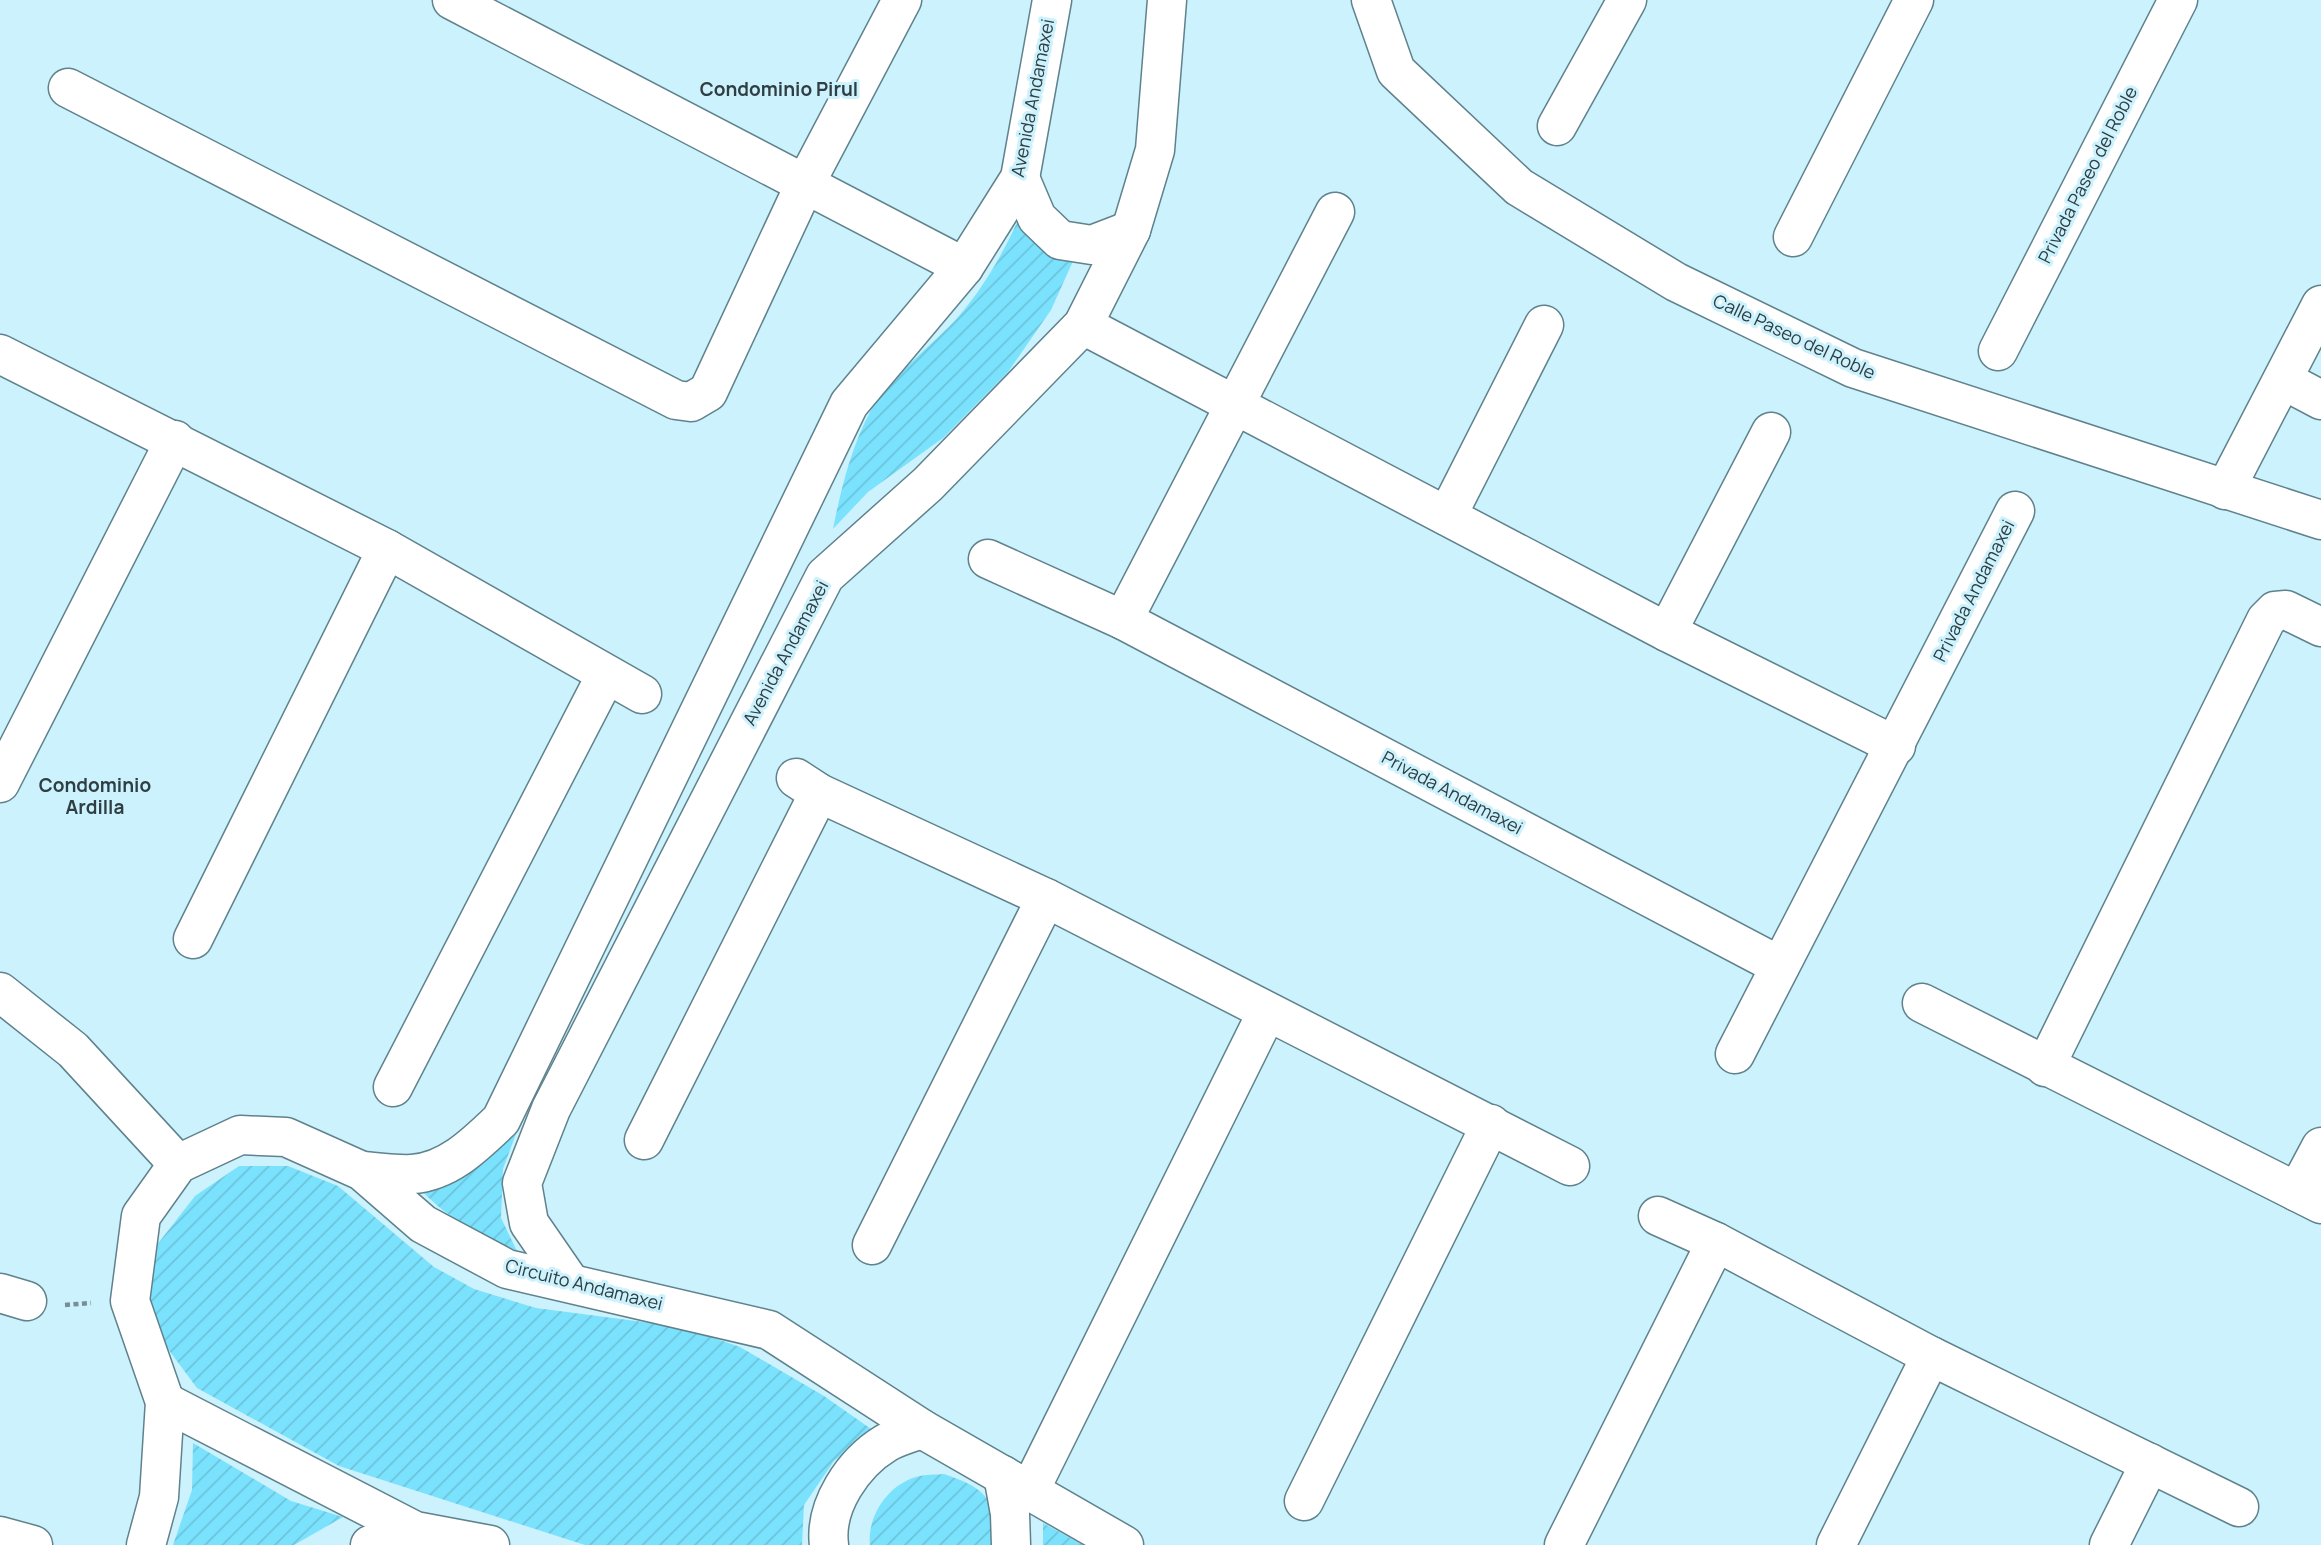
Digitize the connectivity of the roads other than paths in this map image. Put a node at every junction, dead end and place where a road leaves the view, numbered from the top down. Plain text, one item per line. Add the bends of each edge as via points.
1 (452, 0) edge
2 (902, 0) edge
3 (1052, 0) edge
4 (1167, 0) edge
5 (1371, 0) edge
6 (1627, 0) edge
7 (1914, 0) edge
8 (2178, 0) edge
9 (68, 88) dead end
10 (1558, 126) dead end
11 (1020, 178) junction
12 (804, 186) junction
13 (1335, 212) dead end
14 (1131, 230) junction
15 (1793, 237) dead end
16 (964, 267) junction
17 (2321, 306) edge
18 (1083, 325) junction
19 (1544, 325) dead end
20 (1998, 351) dead end
21 (0, 354) edge
22 (2283, 380) junction
23 (2321, 400) edge
24 (1234, 406) junction
25 (1771, 432) dead end
26 (175, 440) junction
27 (2225, 490) junction
28 (2015, 511) dead end
29 (1447, 516) junction
30 (2321, 520) edge
31 (387, 549) junction
32 (774, 552) junction
33 (988, 559) dead end
34 (825, 576) junction
35 (1123, 621) junction
36 (2321, 627) edge
37 (1667, 632) junction
38 (606, 674) junction
39 (642, 694) dead end
40 (1896, 746) junction
41 (0, 783) edge
42 (1046, 898) junction
43 (194, 939) dead end
44 (1780, 966) junction
45 (0, 992) edge
46 (1922, 1003) dead end
47 (1267, 1012) junction
48 (1735, 1054) dead end
49 (2045, 1067) junction
50 (393, 1087) dead end
51 (1491, 1124) junction
52 (644, 1140) dead end
53 (2321, 1147) edge
54 (178, 1164) junction
55 (1570, 1167) dead end
56 (362, 1171) junction
57 (2309, 1198) edge
58 (1658, 1216) dead end
59 (1716, 1242) junction
60 (872, 1245) dead end
61 (569, 1281) junction
62 (1931, 1356) junction
63 (164, 1402) junction
64 (922, 1429) junction
65 (2150, 1463) junction
66 (1025, 1476) junction
67 (1304, 1501) dead end
68 (2239, 1507) dead end
69 (415, 1531) junction
70 (0, 1536) edge
71 (33, 1545) edge
72 (146, 1545) edge
73 (370, 1545) edge
74 (490, 1545) edge
75 (828, 1545) edge
76 (1011, 1545) edge
77 (1124, 1545) edge
78 (1564, 1545) edge
79 (1836, 1545) edge
80 (2109, 1545) edge

1 - 12 street
2 - 12 street
3 - 11 street, Avenida Andamaxei
4 - 14 street, Avenida Andamaxei via 1154,150
5 - 27 street, Calle Paseo del Roble via 1396,71 1510,178 1676,282 1853,368
6 - 10 street
7 - 15 street
8 - 20 street, Privada Paseo del Roble
9 - 12 street via 676,400 691,402 708,392
11 - 14 street via 1037,218 1060,240 1092,245
11 - 16 street, Avenida Andamaxei
12 - 16 street
13 - 24 street
14 - 18 street, Avenida Andamaxei
16 - 32 street, Avenida Andamaxei via 849,404
17 - 22 street
18 - 24 street
18 - 34 street, Avenida Andamaxei via 928,484
19 - 29 street
21 - 26 street
22 - 23 street
22 - 27 street
24 - 29 street
24 - 35 street
25 - 37 street
26 - 31 street
26 - 41 street
27 - 30 street, Calle Paseo del Roble
28 - 40 street, Privada Andamaxei
29 - 37 street
31 - 38 street
31 - 43 street
32 - 34 street
32 - 56 street, Avenida Andamaxei via 501,1120 445,1165 414,1174
33 - 35 street, Privada Andamaxei
34 - 61 street, Avenida Andamaxei via 551,1109 522,1183 529,1223
35 - 44 street, Privada Andamaxei
36 - 49 street via 2286,610 2275,611 2266,620
37 - 40 street
38 - 39 street
38 - 50 street
40 - 44 street, Privada Andamaxei
42 - 47 street
42 - 52 street via 807,785
42 - 60 street
44 - 48 street, Privada Andamaxei
45 - 54 street via 73,1050
46 - 49 street
47 - 51 street
47 - 66 street
49 - 57 street
51 - 55 street
51 - 67 street
53 - 57 street
54 - 56 street, Circuito Andamaxei via 240,1135 286,1137
54 - 63 street, Circuito Andamaxei via 141,1216 130,1301
56 - 61 street, Circuito Andamaxei via 424,1224 507,1269
58 - 59 street
59 - 62 street
59 - 78 street
61 - 64 street, Circuito Andamaxei via 769,1331
62 - 65 street
62 - 79 street
63 - 69 street
63 - 72 street via 159,1497
64 - 66 street, Circuito Andamaxei
64 - 75 street via 886,1443 856,1468 836,1501
65 - 68 street
65 - 80 street
66 - 76 street via 1010,1514
66 - 77 street, Circuito Andamaxei
69 - 73 street
69 - 74 street
70 - 71 street

